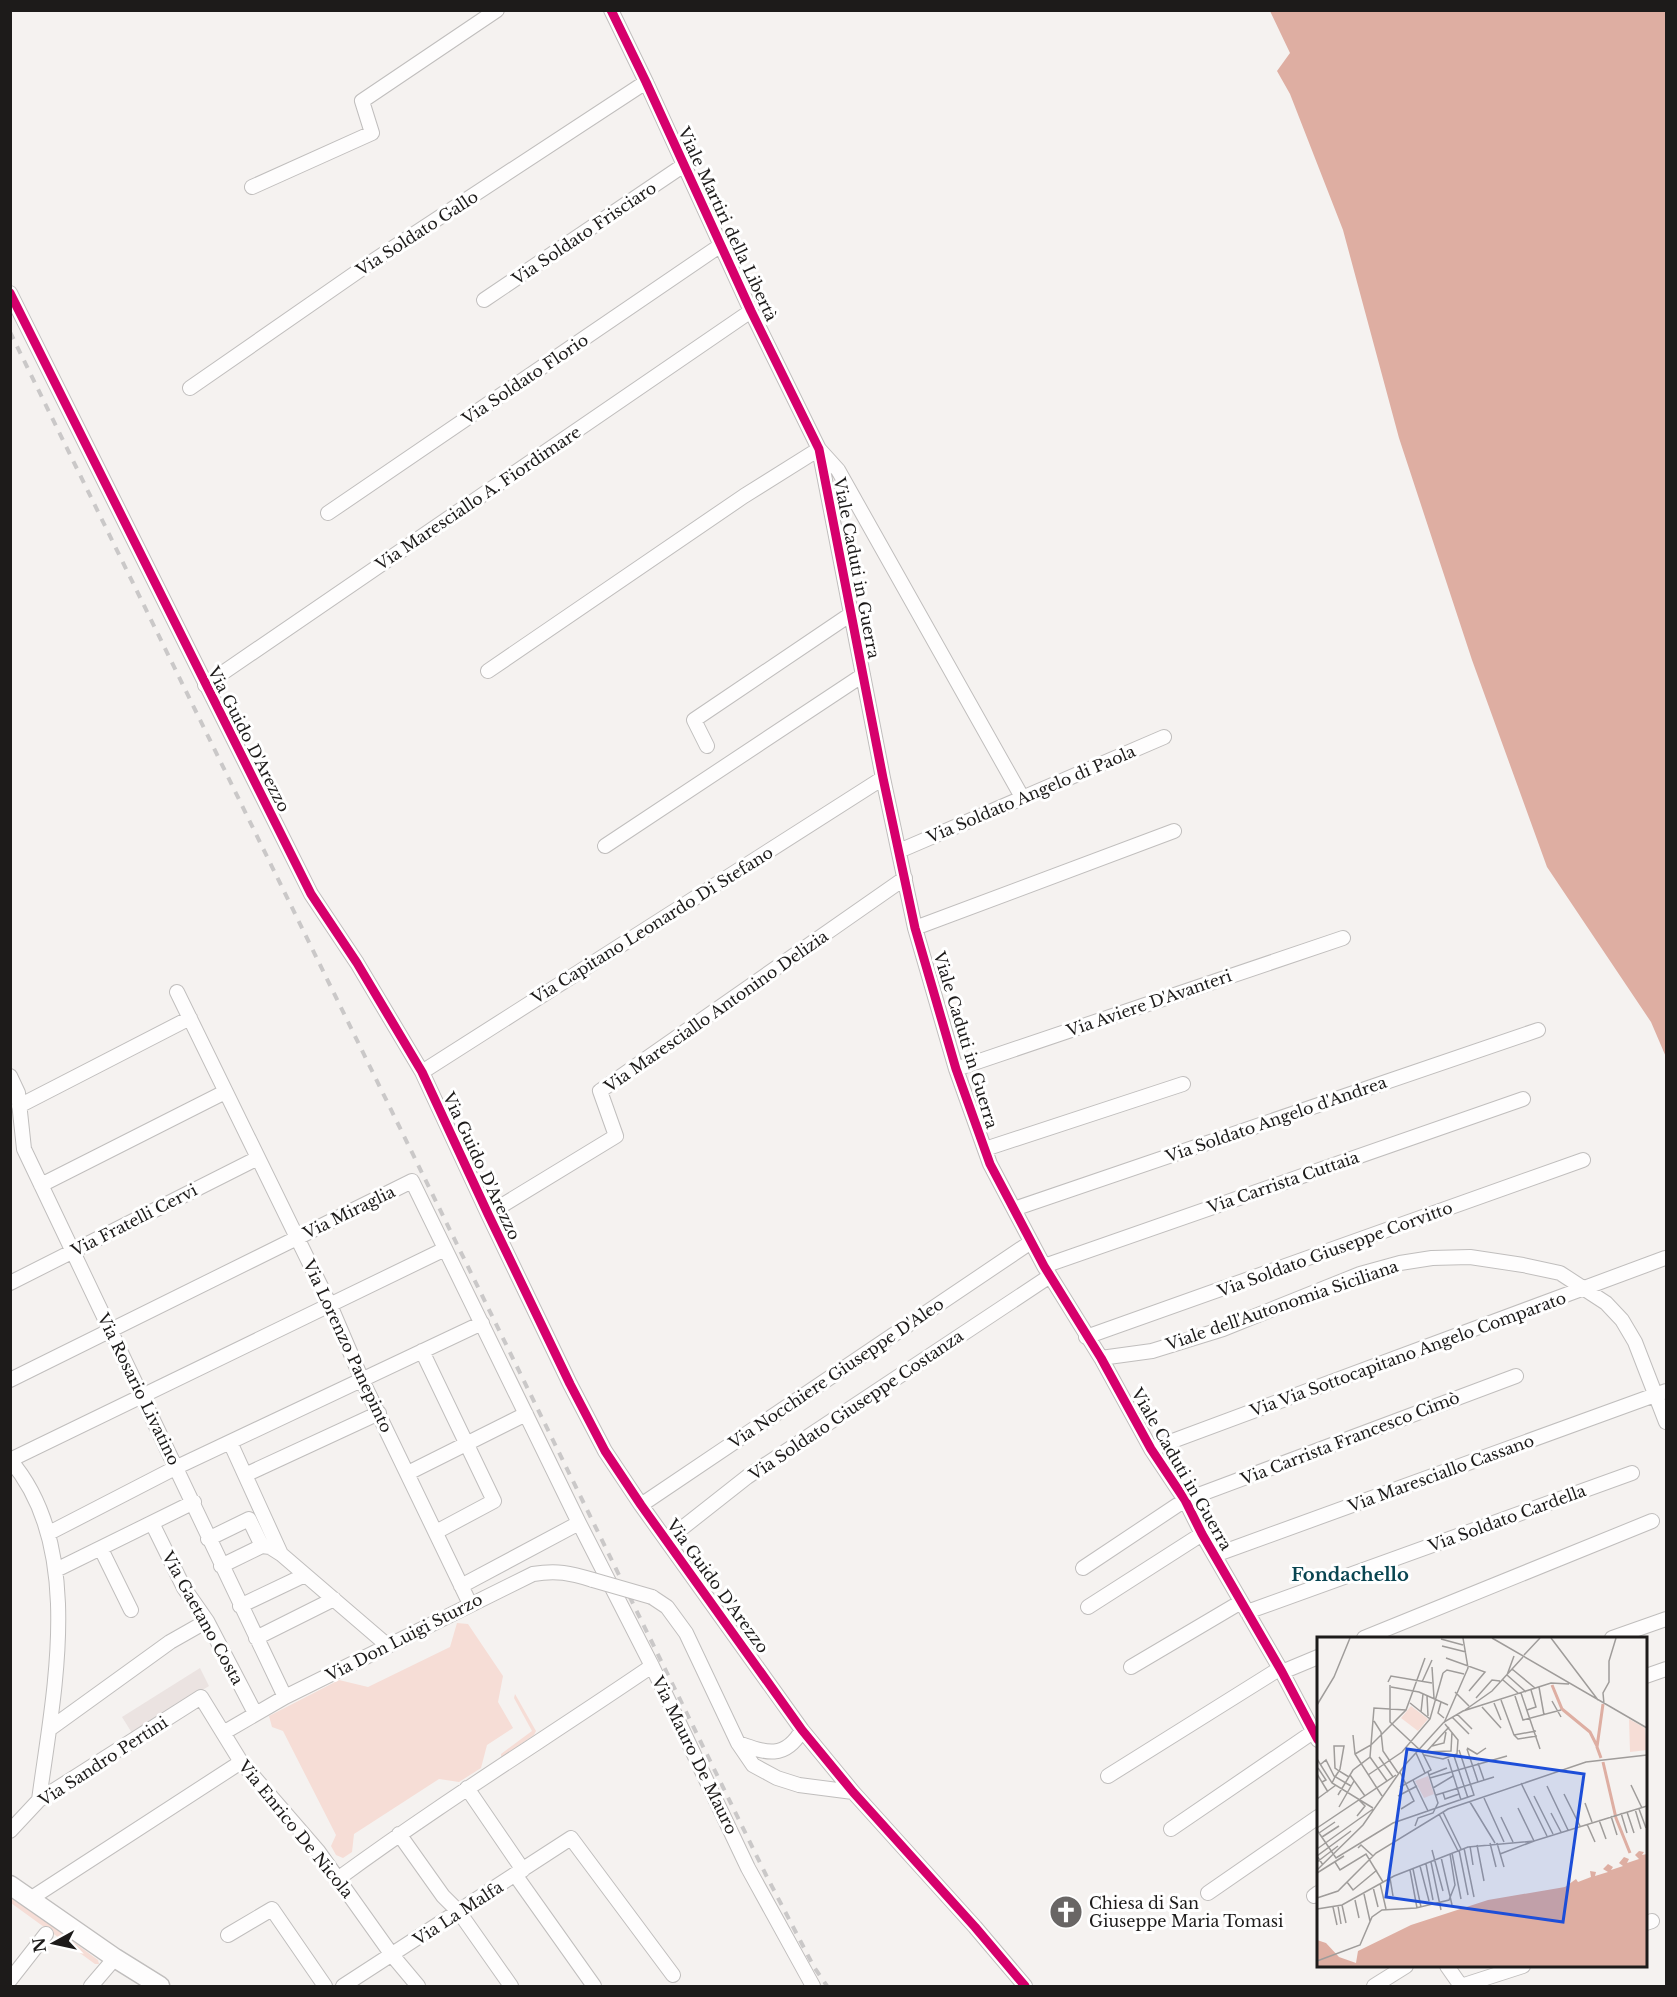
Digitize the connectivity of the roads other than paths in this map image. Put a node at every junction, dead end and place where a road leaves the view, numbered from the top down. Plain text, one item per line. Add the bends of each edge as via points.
1 (497, 10) edge
2 (611, 10) edge
3 (646, 82) junction
4 (684, 165) junction
5 (252, 188) dead end
6 (721, 245) junction
7 (10, 293) edge
8 (484, 300) dead end
9 (751, 311) junction
10 (190, 388) dead end
11 (819, 449) junction
12 (328, 513) dead end
13 (851, 614) junction
14 (488, 671) dead end
15 (863, 675) junction
16 (205, 685) junction
17 (1164, 736) dead end
18 (707, 746) dead end
19 (883, 778) junction
20 (1022, 797) junction
21 (1174, 831) dead end
22 (604, 846) dead end
23 (899, 851) junction
24 (905, 878) junction
25 (915, 928) junction
26 (1343, 938) dead end
27 (177, 992) dead end
28 (190, 1018) junction
29 (1538, 1030) dead end
30 (956, 1069) junction
31 (422, 1072) junction
32 (10, 1076) edge
33 (1183, 1084) dead end
34 (225, 1092) junction
35 (1523, 1099) dead end
36 (19, 1106) junction
37 (985, 1149) junction
38 (258, 1158) junction
39 (1583, 1160) dead end
40 (41, 1185) junction
41 (1014, 1209) junction
42 (488, 1214) junction
43 (296, 1238) junction
44 (1031, 1242) junction
45 (445, 1249) junction
46 (73, 1251) junction
47 (1665, 1258) dead end
48 (1047, 1271) junction
49 (10, 1283) edge
50 (1585, 1288) junction
51 (330, 1305) junction
52 (482, 1323) junction
53 (111, 1330) junction
54 (1086, 1337) junction
55 (422, 1351) junction
56 (1101, 1358) junction
57 (1516, 1376) dead end
58 (10, 1380) edge
59 (363, 1380) junction
60 (1662, 1393) edge
61 (143, 1397) junction
62 (379, 1413) junction
63 (526, 1414) junction
64 (1666, 1422) edge
65 (230, 1442) junction
66 (466, 1443) junction
67 (1151, 1449) junction
68 (10, 1460) edge
69 (177, 1467) junction
70 (408, 1473) junction
71 (1632, 1473) dead end
72 (244, 1475) junction
73 (1185, 1500) junction
74 (194, 1502) junction
75 (641, 1505) junction
76 (1652, 1521) dead end
77 (152, 1523) junction
78 (579, 1523) junction
79 (436, 1532) junction
80 (49, 1533) junction
81 (1202, 1534) junction
82 (208, 1539) junction
83 (667, 1540) junction
84 (262, 1546) junction
85 (100, 1549) junction
86 (281, 1554) junction
87 (1215, 1555) junction
88 (221, 1566) junction
89 (1083, 1568) dead end
90 (56, 1570) junction
91 (305, 1575) junction
92 (461, 1586) junction
93 (334, 1599) junction
94 (470, 1604) junction
95 (240, 1606) junction
96 (1089, 1607) dead end
97 (1244, 1607) junction
98 (131, 1610) dead end
99 (1666, 1619) edge
100 (207, 1621) junction
101 (1366, 1637) edge
102 (1615, 1637) edge
103 (256, 1638) junction
104 (387, 1645) junction
105 (1317, 1657) edge
106 (652, 1666) junction
107 (1131, 1667) dead end
108 (1666, 1669) edge
109 (1280, 1670) junction
110 (1647, 1676) edge
111 (201, 1697) joint
112 (285, 1697) junction
113 (255, 1713) junction
114 (51, 1728) junction
115 (802, 1730) junction
116 (223, 1733) junction
117 (1316, 1736) edge
118 (738, 1743) junction
119 (241, 1762) junction
120 (1108, 1776) dead end
121 (467, 1788) junction
122 (853, 1792) junction
123 (39, 1800) junction
124 (1317, 1818) edge
125 (1171, 1829) dead end
126 (10, 1831) edge
127 (399, 1834) junction
128 (519, 1873) junction
129 (339, 1878) junction
130 (10, 1885) edge
131 (1208, 1893) dead end
132 (30, 1899) junction
133 (459, 1912) junction
134 (46, 1934) dead end
135 (228, 1935) dead end
136 (392, 1955) junction
137 (115, 1958) junction
138 (1403, 1967) edge
139 (1448, 1967) edge
140 (1517, 1967) edge
141 (673, 1975) dead end
142 (10, 1980) edge
143 (91, 1986) edge
144 (160, 1986) edge
145 (326, 1986) edge
146 (344, 1986) edge
147 (418, 1986) edge
148 (511, 1986) edge
149 (594, 1986) edge
150 (813, 1986) edge
151 (1025, 1986) edge
152 (1374, 1986) edge
153 (1461, 1986) edge

1 - 5 street via 362,101 372,133
2 - 3 street, Viale Martiri della Libertà
3 - 4 street, Viale Martiri della Libertà
3 - 10 street, Via Soldato Gallo via 370,263
4 - 6 street, Viale Martiri della Libertà
4 - 8 street, Via Soldato Frisciaro
6 - 9 street, Viale Martiri della Libertà
6 - 12 street, Via Soldato Florio
7 - 16 street, Via Guido D'Arezzo
9 - 11 street, Viale Martiri della Libertà
9 - 16 street, Via Maresciallo A. Fiordimare
11 - 13 street, Viale Caduti in Guerra
11 - 14 street
11 - 20 street via 838,470
13 - 15 street, Viale Caduti in Guerra
13 - 18 street, Viale Caduti in Guerra via 694,720
15 - 19 street, Viale Caduti in Guerra
15 - 22 street
16 - 31 street, Via Guido D'Arezzo via 310,894 357,963
17 - 20 street, Via Soldato Angelo di Paola
19 - 23 street, Viale Caduti in Guerra
19 - 31 street, Via Capitano Leonardo Di Stefano
20 - 23 street, Via Soldato Angelo di Paola
21 - 25 street
23 - 24 street, Viale Caduti in Guerra
24 - 25 street, Viale Caduti in Guerra
24 - 42 street, Via Maresciallo Antonino Delizia via 600,1091 616,1136
25 - 30 street, Viale Caduti in Guerra
26 - 30 street, Via Aviere D'Avanteri
27 - 28 street, Via Lorenzo Panepinto
28 - 34 street, Via Lorenzo Panepinto
28 - 36 street
29 - 41 street, Via Soldato Angelo d'Andrea
30 - 37 street, Viale Caduti in Guerra
31 - 42 street, Via Guido D'Arezzo
32 - 36 street, Via Rosario Livatino
33 - 37 street
34 - 38 street, Via Lorenzo Panepinto
34 - 40 street
35 - 48 street, Via Carrista Cuttaia
36 - 40 street, Via Rosario Livatino via 24,1149
37 - 41 street, Viale Caduti in Guerra
38 - 43 street, Via Lorenzo Panepinto
38 - 46 street, Via Fratelli Cervi
39 - 54 street, Via Soldato Giuseppe Corvitto
40 - 46 street, Via Rosario Livatino
41 - 44 street, Viale Caduti in Guerra
42 - 75 street, Via Guido D'Arezzo via 605,1451
43 - 45 street, Via Miraglia via 412,1181
43 - 51 street, Via Lorenzo Panepinto
43 - 53 street, Via Miraglia
44 - 48 street, Viale Caduti in Guerra
44 - 75 street, Via Nocchiere Giuseppe D'Aleo
45 - 51 street
45 - 52 street, Via Miraglia
46 - 49 street, Via Fratelli Cervi
46 - 53 street, Via Rosario Livatino
47 - 50 street, Via Via Sottocapitano Angelo Comparato
48 - 54 street, Viale Caduti in Guerra
48 - 83 street, Via Soldato Giuseppe Costanza via 747,1477
50 - 56 street, Viale dell'Autonomia Siciliana via 1560,1273 1523,1265 1470,1257 1432,1258 1360,1274 1223,1329 1152,1351
50 - 60 street, Viale dell'Autonomia Siciliana via 1622,1320
50 - 67 street, Via Via Sottocapitano Angelo Comparato
51 - 59 street, Via Lorenzo Panepinto
51 - 61 street
52 - 55 street
52 - 63 street, Via Miraglia
53 - 58 street, Via Miraglia
53 - 61 street, Via Rosario Livatino
54 - 56 street, Viale Caduti in Guerra
55 - 59 street
55 - 66 street
56 - 67 street, Viale Caduti in Guerra
57 - 73 street, Via Carrista Francesco Cimò
59 - 62 street, Via Lorenzo Panepinto
59 - 65 street
60 - 64 street, Viale dell'Autonomia Siciliana
60 - 87 street, Via Maresciallo Cassano
61 - 68 street
61 - 69 street, Via Rosario Livatino
62 - 70 street, Via Lorenzo Panepinto
62 - 72 street
63 - 66 street
63 - 78 street, Via Miraglia
65 - 69 street
65 - 72 street
66 - 70 street
66 - 79 street via 494,1501
67 - 73 street, Viale Caduti in Guerra
68 - 80 street via 33,1494
69 - 74 street, Via Rosario Livatino
69 - 80 street
70 - 79 street, Via Lorenzo Panepinto
71 - 97 street, Via Soldato Cardella
72 - 86 street
73 - 81 street, Viale Caduti in Guerra
73 - 89 street, Via Carrista Francesco Cimò
74 - 77 street
74 - 82 street, Via Rosario Livatino
75 - 83 street, Via Guido D'Arezzo
76 - 101 street
77 - 85 street
77 - 100 street, Via Gaetano Costa via 184,1588
78 - 92 street
78 - 106 street, Via Mauro De Mauro
79 - 92 street, Via Lorenzo Panepinto
80 - 90 street
81 - 87 street, Viale Caduti in Guerra
81 - 96 street
82 - 84 street via 249,1519
82 - 88 street, Via Rosario Livatino
83 - 115 street, Via Guido D'Arezzo
84 - 86 street via 270,1546
84 - 88 street
85 - 90 street
85 - 98 street
86 - 91 street
87 - 97 street, Viale Caduti in Guerra
88 - 95 street, Via Rosario Livatino
90 - 114 street
91 - 93 street
91 - 95 street
92 - 94 street, Via Lorenzo Panepinto
93 - 103 street
93 - 104 street
94 - 104 street, Via Don Luigi Sturzo
94 - 118 street, Via Don Luigi Sturzo, bridge via 533,1574 555,1571 652,1597 667,1607 686,1633
95 - 103 street, Via Rosario Livatino
97 - 107 street, Via Soldato Cardella
97 - 109 street, Viale Caduti in Guerra
99 - 102 street
100 - 113 street, Via Gaetano Costa
100 - 114 street via 170,1642
103 - 112 street, Via Rosario Livatino
104 - 112 street, Via Don Luigi Sturzo
105 - 109 street
106 - 121 street
106 - 150 street, Via Mauro De Mauro via 748,1868
108 - 110 street
109 - 117 street, Viale Caduti in Guerra
109 - 120 street
111 - 116 street, Via Enrico De Nicola
111 - 123 street, Via Sandro Pertini
112 - 113 street, Via Don Luigi Sturzo
113 - 116 street, Via Don Luigi Sturzo
114 - 123 street
115 - 118 street via 796,1742 781,1751 763,1752
115 - 122 street, Via Guido D'Arezzo
116 - 119 street, Via Enrico De Nicola
117 - 125 street
118 - 122 street via 753,1765 777,1778
119 - 129 street, Via Enrico De Nicola
119 - 132 street
121 - 127 street
121 - 128 street
122 - 151 street, Via Guido D'Arezzo
123 - 126 street, Via Sandro Pertini
124 - 131 street
127 - 129 street
127 - 133 street
128 - 133 street, Via La Malfa
128 - 141 street, Via La Malfa via 571,1838
128 - 149 street
129 - 136 street, Via Enrico De Nicola
130 - 132 main road
132 - 137 main road
133 - 136 street, Via La Malfa
133 - 148 street
134 - 142 street
135 - 145 street via 272,1909
136 - 146 street, Via La Malfa
136 - 147 street, Via Enrico De Nicola
137 - 143 street
137 - 144 main road
138 - 152 street
139 - 153 street
140 - 153 street

